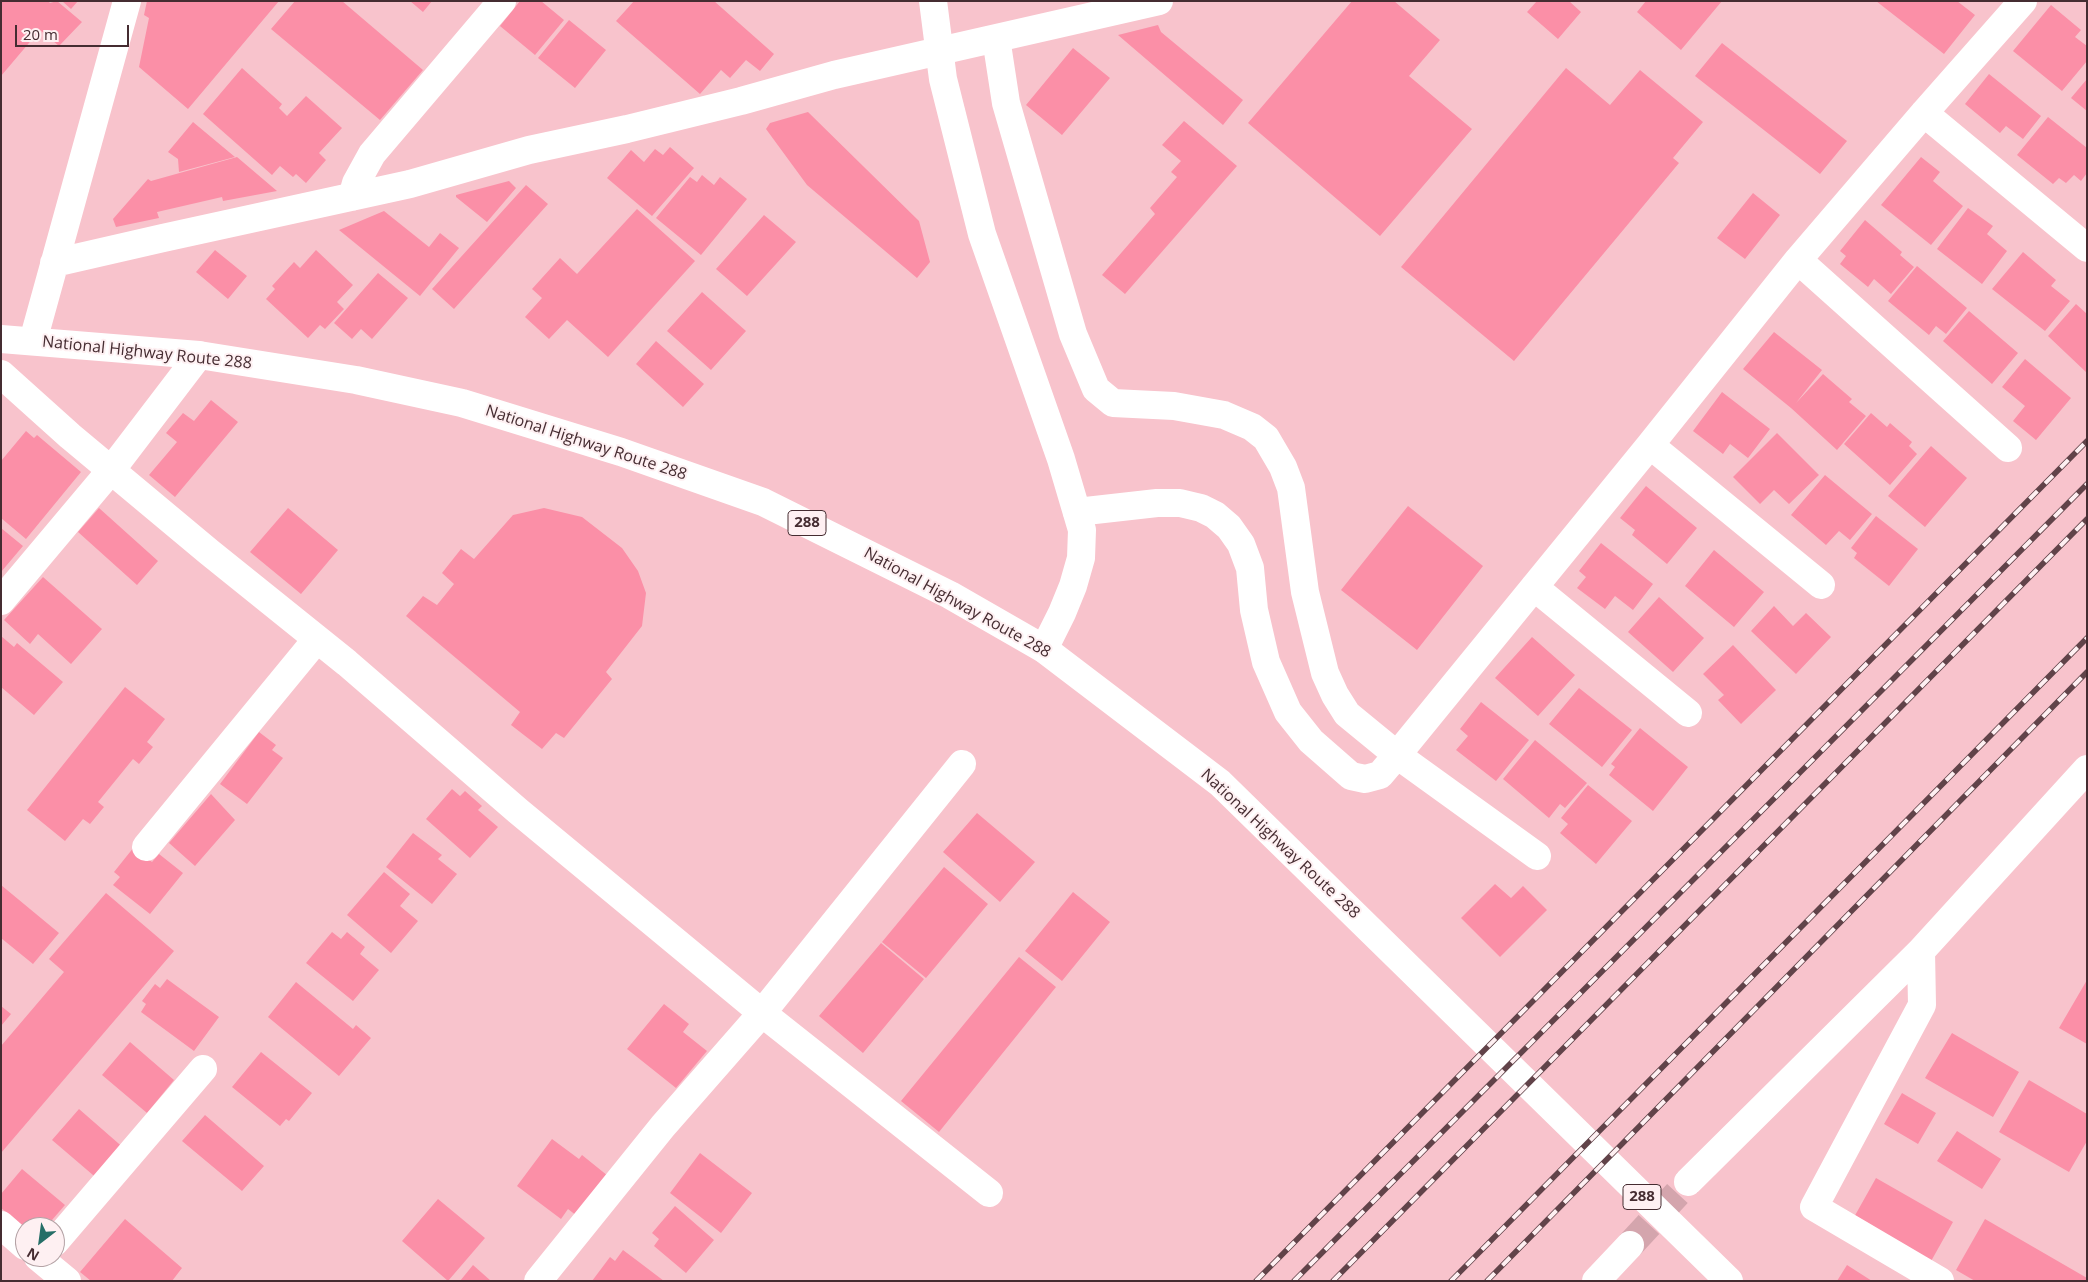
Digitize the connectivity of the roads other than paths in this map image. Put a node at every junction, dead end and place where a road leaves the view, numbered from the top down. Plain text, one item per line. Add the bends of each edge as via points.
1 (127, 1) edge
2 (502, 1) edge
3 (933, 1) edge
4 (1159, 1) edge
5 (2023, 1) edge
6 (996, 38) junction
7 (1924, 112) junction
8 (352, 197) junction
9 (2087, 248) edge
10 (1798, 260) junction
11 (54, 264) junction
12 (1, 339) edge
13 (33, 341) junction
14 (199, 354) junction
15 (1, 374) edge
16 (1650, 445) junction
17 (2008, 448) dead end
18 (112, 469) junction
19 (1077, 512) junction
20 (1821, 585) dead end
21 (1534, 587) junction
22 (1, 601) edge
23 (317, 639) junction
24 (1044, 649) junction
25 (1688, 713) dead end
26 (1397, 755) junction
27 (962, 764) dead end
28 (2087, 769) edge
29 (146, 847) dead end
30 (1537, 856) dead end
31 (1922, 951) junction
32 (762, 1013) junction
33 (203, 1069) dead end
34 (1688, 1182) tunnel mouth
35 (988, 1193) dead end
36 (65, 1224) edge
37 (1, 1225) edge
38 (15, 1235) edge
39 (1630, 1245) tunnel mouth
40 (53, 1267) edge
41 (66, 1281) edge
42 (538, 1281) edge
43 (1596, 1281) edge
44 (1729, 1281) edge
45 (1940, 1281) edge

1 - 11 main road
2 - 8 main road via 372,154
3 - 19 main road via 944,79 982,234
4 - 6 main road
5 - 7 main road
6 - 8 main road via 834,74 741,101 529,150
6 - 26 main road via 1006,103 1073,334 1096,389 1113,403 1174,406 1224,415 1252,427 1266,438 1284,467 1291,488 1305,592 1325,673 1347,714
7 - 9 main road
7 - 10 main road
8 - 11 main road
10 - 16 main road
10 - 17 main road
11 - 13 main road
12 - 13 main road, National Highway Route 288 / 288
13 - 14 main road, National Highway Route 288 / 288
14 - 18 main road
14 - 24 main road, National Highway Route 288 / 288 via 356,380 462,403 621,452 763,502 950,595
15 - 18 main road
16 - 20 main road
16 - 21 main road
18 - 22 main road
18 - 23 main road
19 - 24 main road via 1082,530 1081,558 1066,604
19 - 26 main road via 1180,502 1215,515 1229,527 1250,568 1254,610 1266,662 1288,712 1311,741 1351,776 1365,780 1380,775
21 - 25 main road
21 - 26 main road
23 - 29 main road
23 - 32 main road
24 - 44 main road, National Highway Route 288 / 288 via 1220,783
26 - 30 main road
27 - 32 main road
28 - 31 main road
31 - 34 main road
31 - 45 main road via 1922,1006 1814,1207
32 - 35 main road
32 - 42 main road via 663,1126
33 - 36 main road
37 - 38 main road
39 - 43 main road
40 - 41 main road

